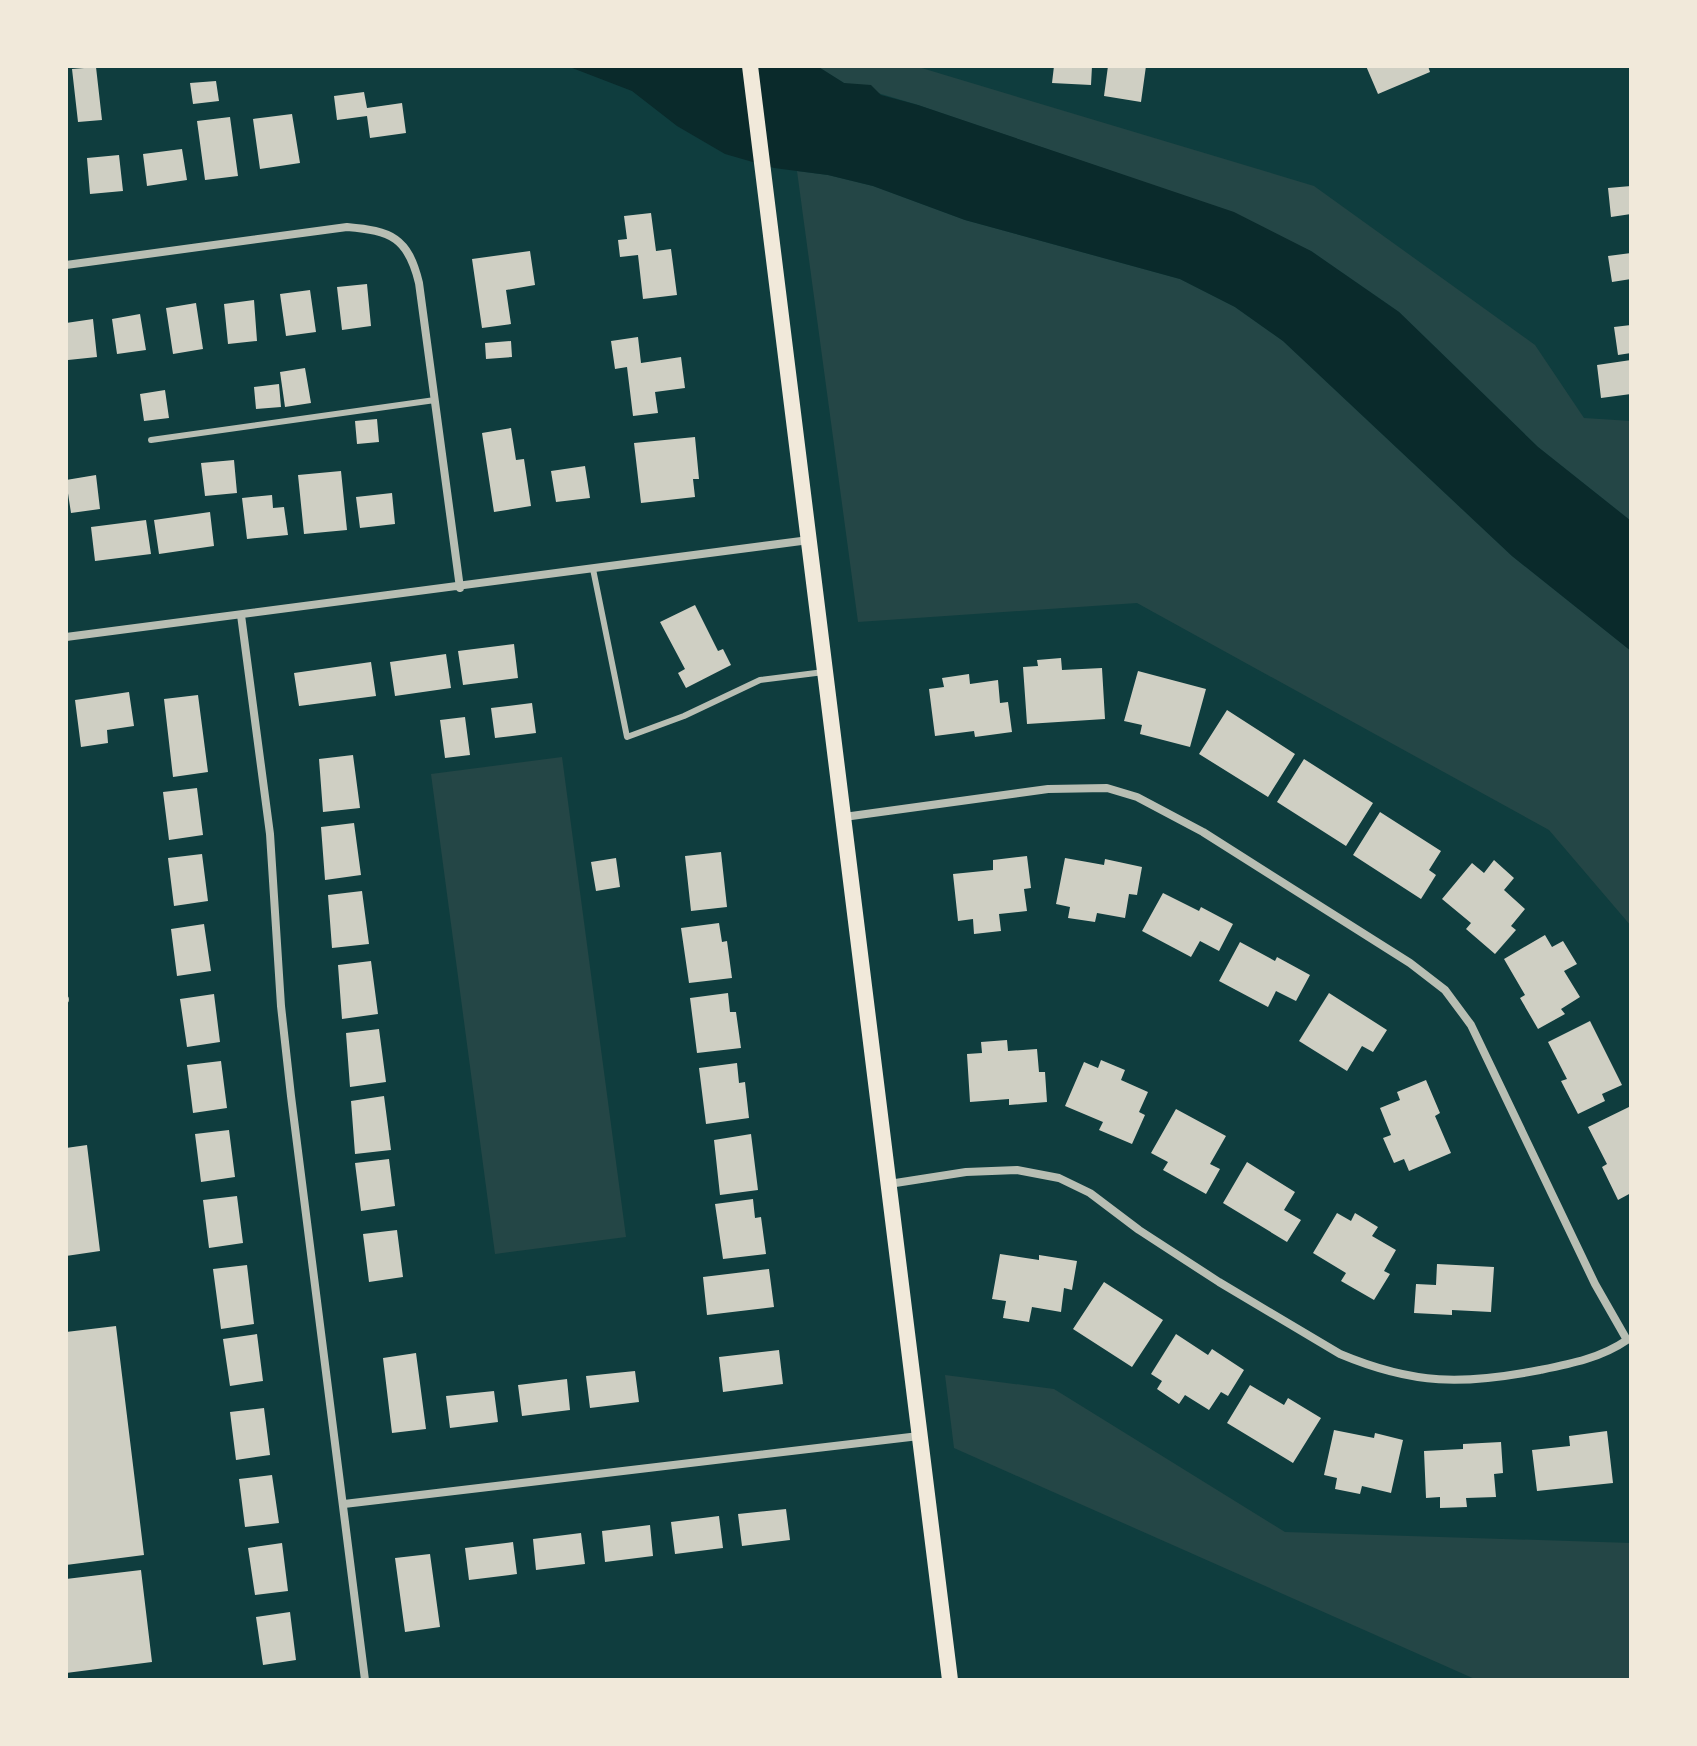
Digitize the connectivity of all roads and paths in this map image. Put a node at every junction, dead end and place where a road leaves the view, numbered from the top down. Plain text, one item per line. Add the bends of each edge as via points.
1 (750, 66) edge
2 (66, 265) edge
3 (435, 400) junction
4 (151, 440) dead end
5 (809, 540) junction
6 (593, 569) junction
7 (460, 588) junction
8 (241, 615) junction
9 (66, 637) edge
10 (826, 672) junction
11 (844, 817) junction
12 (889, 1184) junction
13 (919, 1436) junction
14 (344, 1504) junction
15 (365, 1680) edge
16 (950, 1680) edge

1 - 5 main road
2 - 3 street via 347,227 375,229 400,241 413,259
3 - 4 lane
3 - 7 street
5 - 6 street
5 - 10 main road
6 - 7 street
6 - 10 lane via 627,737 760,680
7 - 8 street
8 - 9 street
8 - 14 street via 270,834 291,1096
10 - 11 main road
11 - 12 main road
11 - 12 street via 1048,789 1107,788 1137,797 1203,832 1410,963 1445,990 1471,1025 1627,1340 1611,1351 1514,1376 1431,1380 1340,1354 1059,1178 1017,1170
12 - 13 main road
13 - 14 street
13 - 16 main road
14 - 15 street

